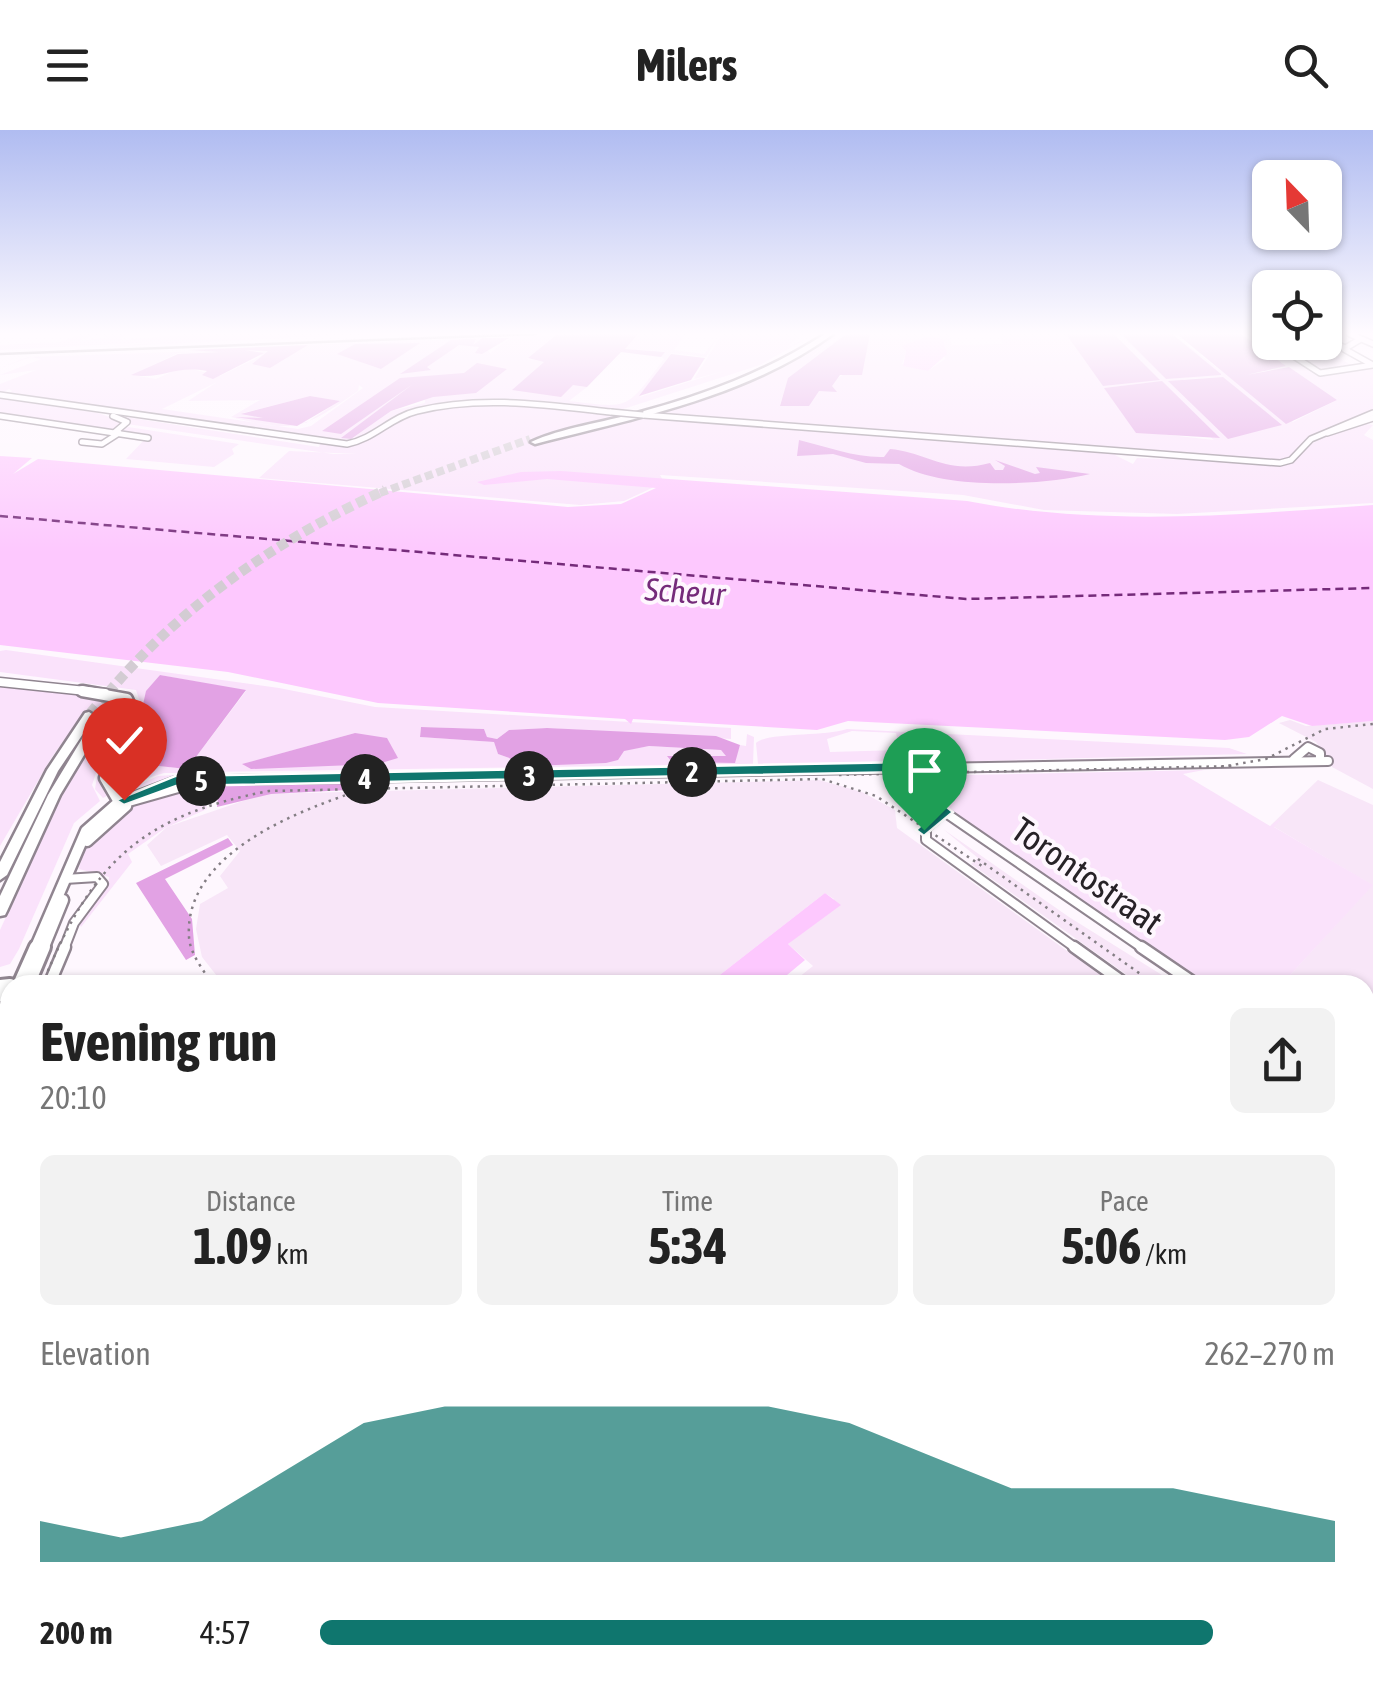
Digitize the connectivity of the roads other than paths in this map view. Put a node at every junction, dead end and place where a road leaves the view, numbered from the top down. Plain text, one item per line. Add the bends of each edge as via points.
1 (72, 407) edge
2 (440, 407) edge
3 (552, 407) edge
4 (644, 407) edge
5 (651, 407) edge
6 (104, 412) junction
7 (0, 416) edge
8 (1373, 416) edge
9 (117, 433) junction
10 (148, 438) dead end
11 (82, 442) dead end
12 (0, 680) edge
13 (1324, 760) dead end
14 (910, 767) junction
15 (123, 803) junction
16 (945, 812) junction
17 (0, 875) edge
18 (68, 878) junction
19 (0, 912) edge
20 (23, 975) edge
21 (53, 975) edge
22 (1113, 975) edge
23 (1182, 975) edge

1 - 6 street
2 - 6 street, bridge via 398,416 356,443
3 - 8 street, bridge via 1271,463 1290,460 1325,432
4 - 5 highway via 532,440
6 - 9 street via 126,420
7 - 9 street
9 - 10 street
9 - 11 street via 102,444
12 - 15 main road via 127,699 131,708 106,774
13 - 14 street
14 - 15 street via 210,782
14 - 16 street, Torontostraat via 920,793
15 - 18 main road via 86,831
16 - 22 street via 926,828 926,840
16 - 23 street, Torontostraat
17 - 19 highway via 53,770 95,717
18 - 20 main road
18 - 21 street via 97,876 103,884 74,923

